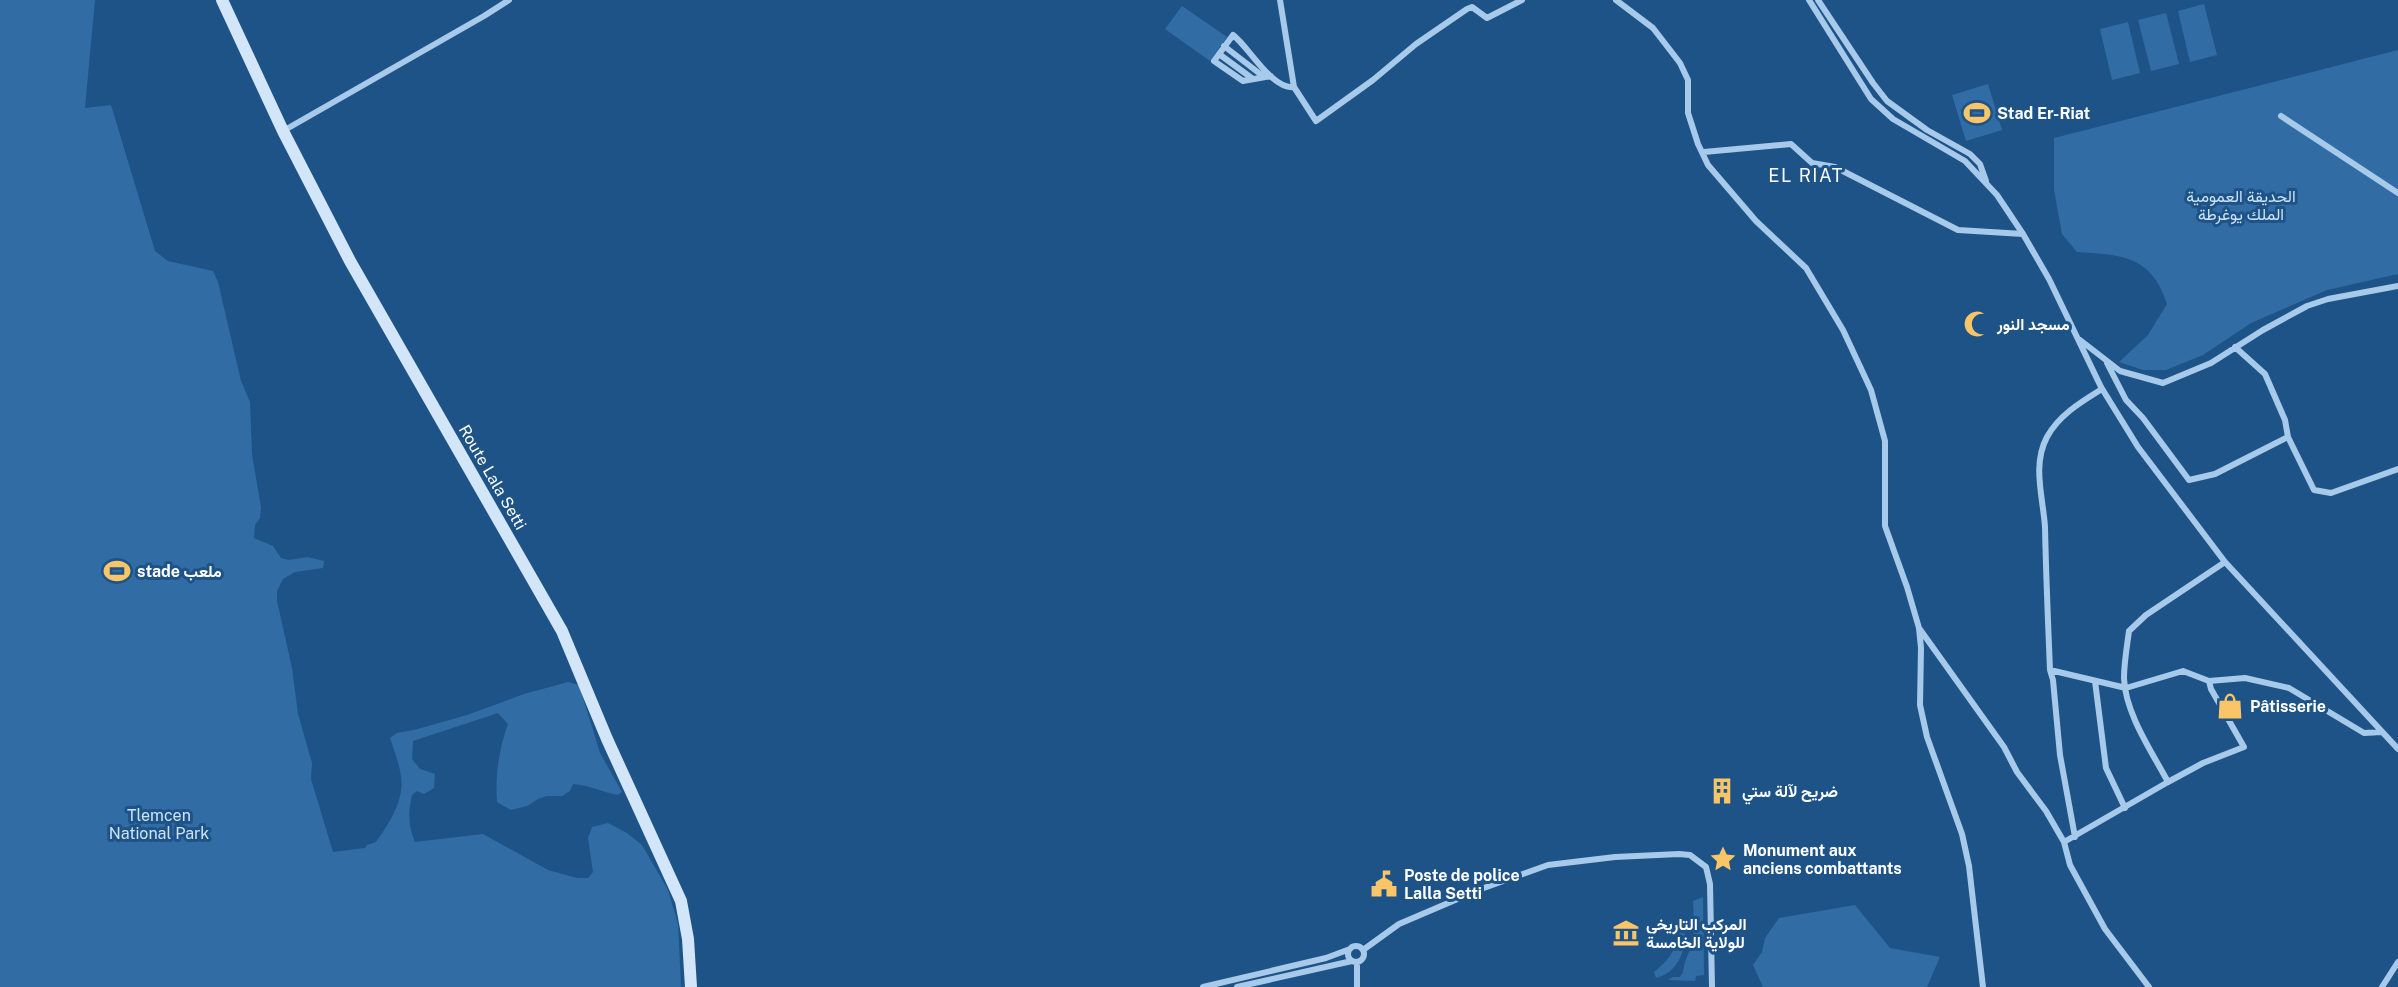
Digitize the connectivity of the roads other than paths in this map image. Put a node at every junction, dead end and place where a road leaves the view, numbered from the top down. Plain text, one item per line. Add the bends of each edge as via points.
1 (222, 0) edge
2 (509, 0) edge
3 (1280, 0) edge
4 (1522, 0) edge
5 (1616, 0) edge
6 (1809, 0) edge
7 (1818, 0) edge
8 (1224, 46) junction
9 (1267, 77) junction
10 (1294, 87) junction
11 (2281, 116) dead end
12 (283, 131) junction
13 (1704, 152) junction
14 (1987, 184) junction
15 (2398, 193) edge
16 (2023, 234) junction
17 (2398, 286) edge
18 (2076, 336) junction
19 (2235, 347) junction
20 (2108, 363) junction
21 (2102, 390) junction
22 (2288, 437) junction
23 (2398, 469) edge
24 (2225, 561) junction
25 (1919, 628) junction
26 (2050, 670) junction
27 (2095, 681) junction
28 (2209, 681) junction
29 (2126, 688) junction
30 (2382, 732) junction
31 (2398, 749) edge
32 (2168, 782) junction
33 (2125, 808) junction
34 (2075, 837) junction
35 (2064, 842) junction
36 (1350, 949) junction
37 (1363, 950) junction
38 (1355, 962) junction
39 (2398, 962) edge
40 (692, 987) edge
41 (1203, 987) edge
42 (1237, 987) edge
43 (1357, 987) edge
44 (1712, 987) edge
45 (1983, 987) edge
46 (2149, 987) edge
47 (2382, 987) edge

1 - 12 main road, Route Lala Setti
2 - 12 street
3 - 10 street
4 - 10 street via 1487,18 1467,9 1316,121
5 - 13 street via 1653,28 1680,63 1688,80 1688,113
6 - 14 street via 1877,106 1906,128 1965,161
7 - 14 street via 1887,101 1970,154 1980,164
8 - 9 street
8 - 9 street via 1219,54 1253,79
8 - 9 street via 1235,36
9 - 10 street
11 - 15 street
12 - 40 main road, Route Lala Setti via 350,261 562,631 681,901
13 - 16 street via 1791,144 1812,163 1835,167 1958,230
13 - 25 street via 1708,165 1756,221 1806,268 1843,330 1871,390 1885,441 1885,526
14 - 16 street
16 - 18 street
17 - 19 street via 2307,306
18 - 20 street
18 - 21 street
19 - 20 street via 2211,363 2163,383 2120,371
19 - 22 street via 2265,374 2285,420
20 - 22 street via 2126,400 2189,480 2215,474
21 - 24 street via 2139,447
21 - 26 street via 2063,416 2047,436 2040,454
22 - 23 street via 2314,490 2331,494
24 - 29 street via 2129,631
24 - 30 street
25 - 35 street
25 - 45 street via 1920,705 1927,737 1962,834
26 - 27 street
26 - 34 street
27 - 29 street
27 - 33 street via 2106,768
28 - 29 street via 2183,671
28 - 30 street via 2245,678 2289,688 2364,733
28 - 32 street via 2244,747
29 - 32 street via 2134,719
30 - 31 street
32 - 33 street
33 - 34 street
34 - 35 street
35 - 46 street via 2070,865 2105,929
36 - 37 street
36 - 38 street via 1348,956
36 - 41 street
37 - 38 street via 1363,957
37 - 44 street via 1399,924 1548,865 1615,857 1690,855 1706,867 1710,884
38 - 42 street
38 - 43 street
39 - 47 street

